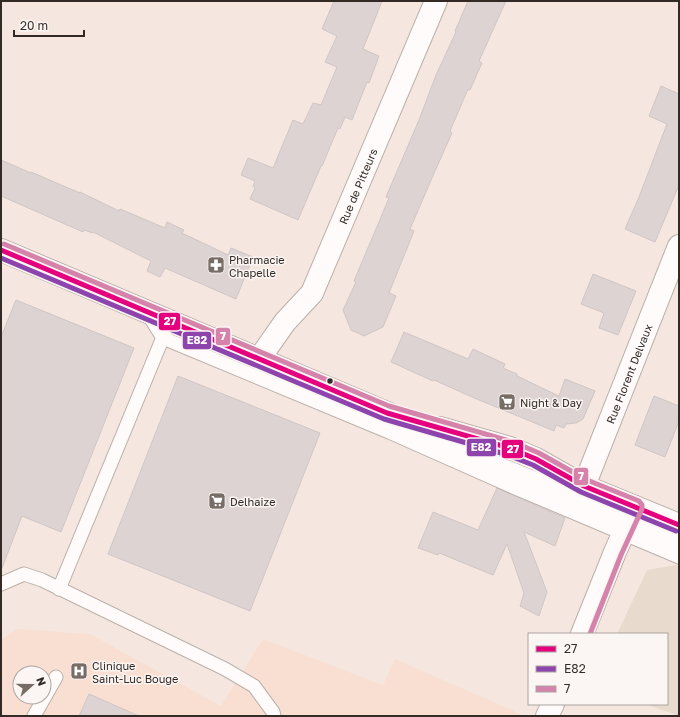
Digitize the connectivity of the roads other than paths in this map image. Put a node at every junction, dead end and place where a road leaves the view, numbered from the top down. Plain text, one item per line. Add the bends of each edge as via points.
1 (436, 1) edge
2 (679, 246) edge
3 (1, 250) edge
4 (166, 330) junction
5 (259, 359) junction
6 (581, 493) junction
7 (629, 521) junction
8 (679, 525) edge
9 (679, 545) edge
10 (679, 557) edge
11 (1, 584) edge
12 (59, 588) junction
13 (582, 633) edge
14 (56, 678) dead end
15 (552, 705) edge
16 (34, 716) edge
17 (274, 716) edge
18 (547, 716) edge

1 - 5 main road, Rue de Pitteurs via 312,293 285,322
2 - 6 main road, Rue Florent Delvaux
3 - 4 main road via 147,312
4 - 5 main road
4 - 7 lane via 513,487
4 - 12 lane
5 - 6 main road via 387,413 496,467
6 - 7 main road
7 - 8 main road
7 - 9 main road
7 - 10 lane
7 - 13 main road
11 - 12 lane via 24,574
12 - 17 lane via 225,669 254,686
14 - 16 lane
15 - 18 main road

